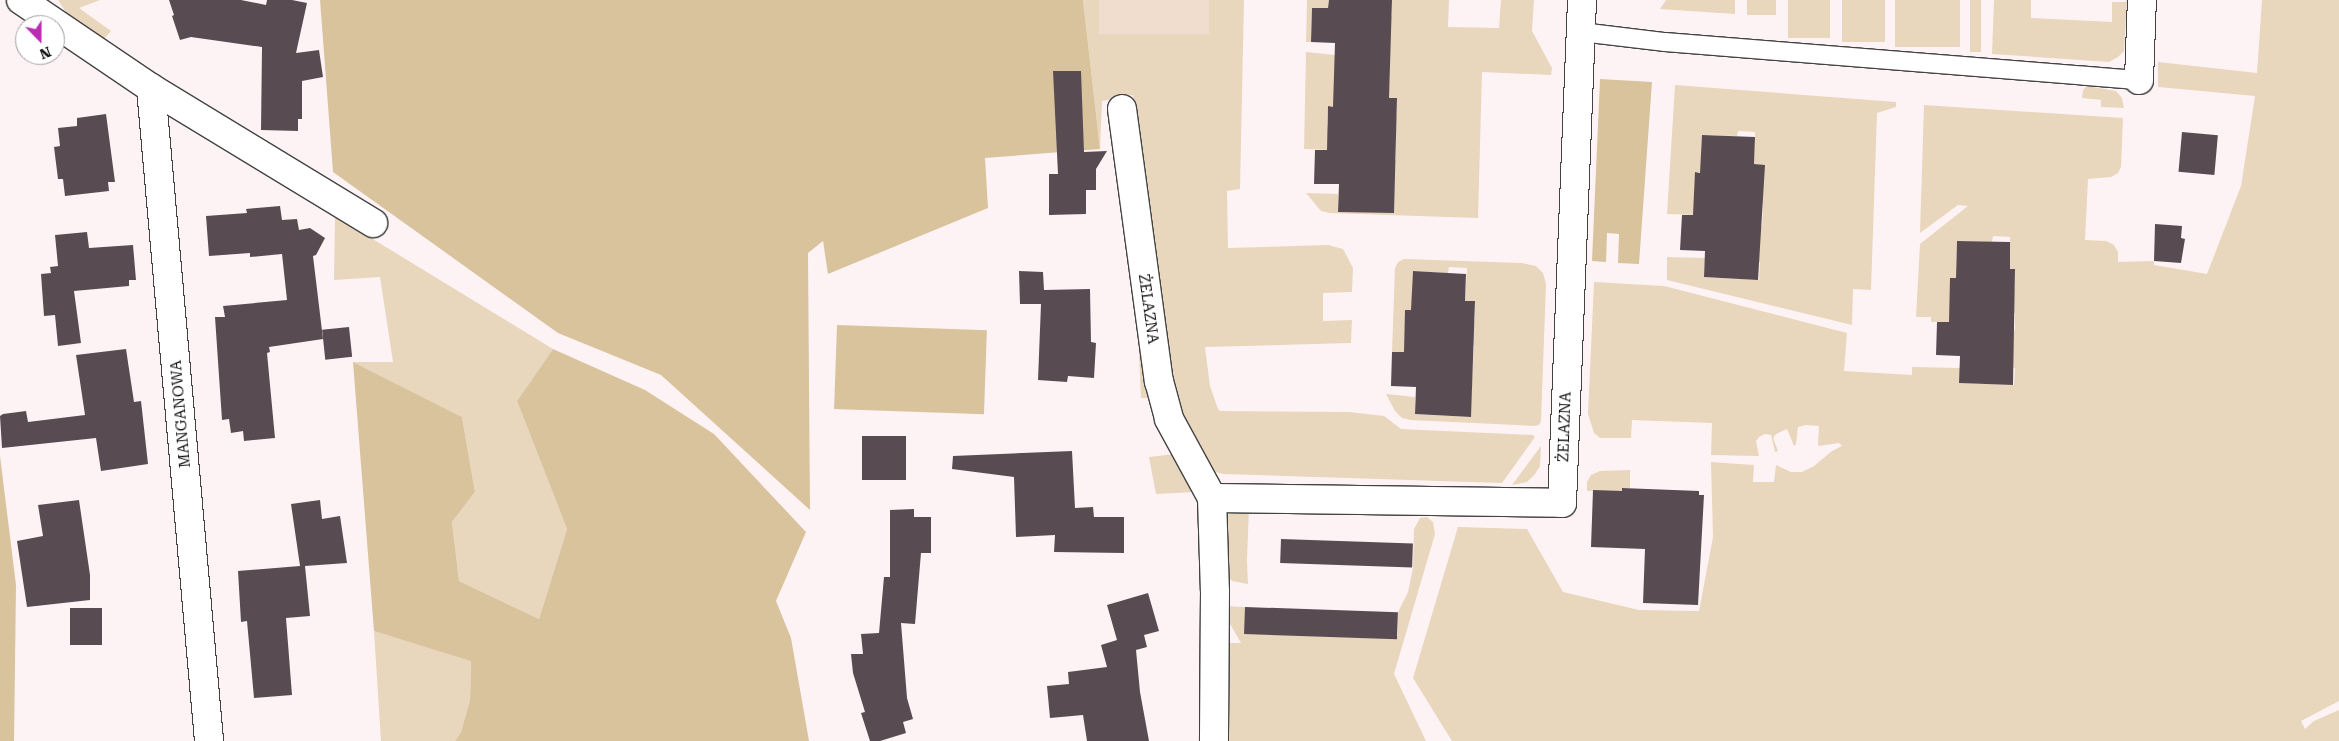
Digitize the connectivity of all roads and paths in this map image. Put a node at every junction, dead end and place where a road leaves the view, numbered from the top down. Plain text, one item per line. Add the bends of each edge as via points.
1 (21, 0) edge
2 (1582, 0) edge
3 (2142, 0) edge
4 (1581, 32) junction
5 (2139, 80) joint
6 (151, 88) junction
7 (1122, 109) dead end
8 (373, 223) dead end
9 (1212, 498) junction
10 (209, 741) edge
11 (1214, 741) edge

1 - 6 street
2 - 4 street, ŻELAZNA
3 - 5 street
4 - 5 lane
4 - 9 street, ŻELAZNA via 1562,503
6 - 8 street
6 - 10 street, MANGANOWA
7 - 9 street, ŻELAZNA via 1159,382 1169,419
9 - 11 street, ŻELAZNA

